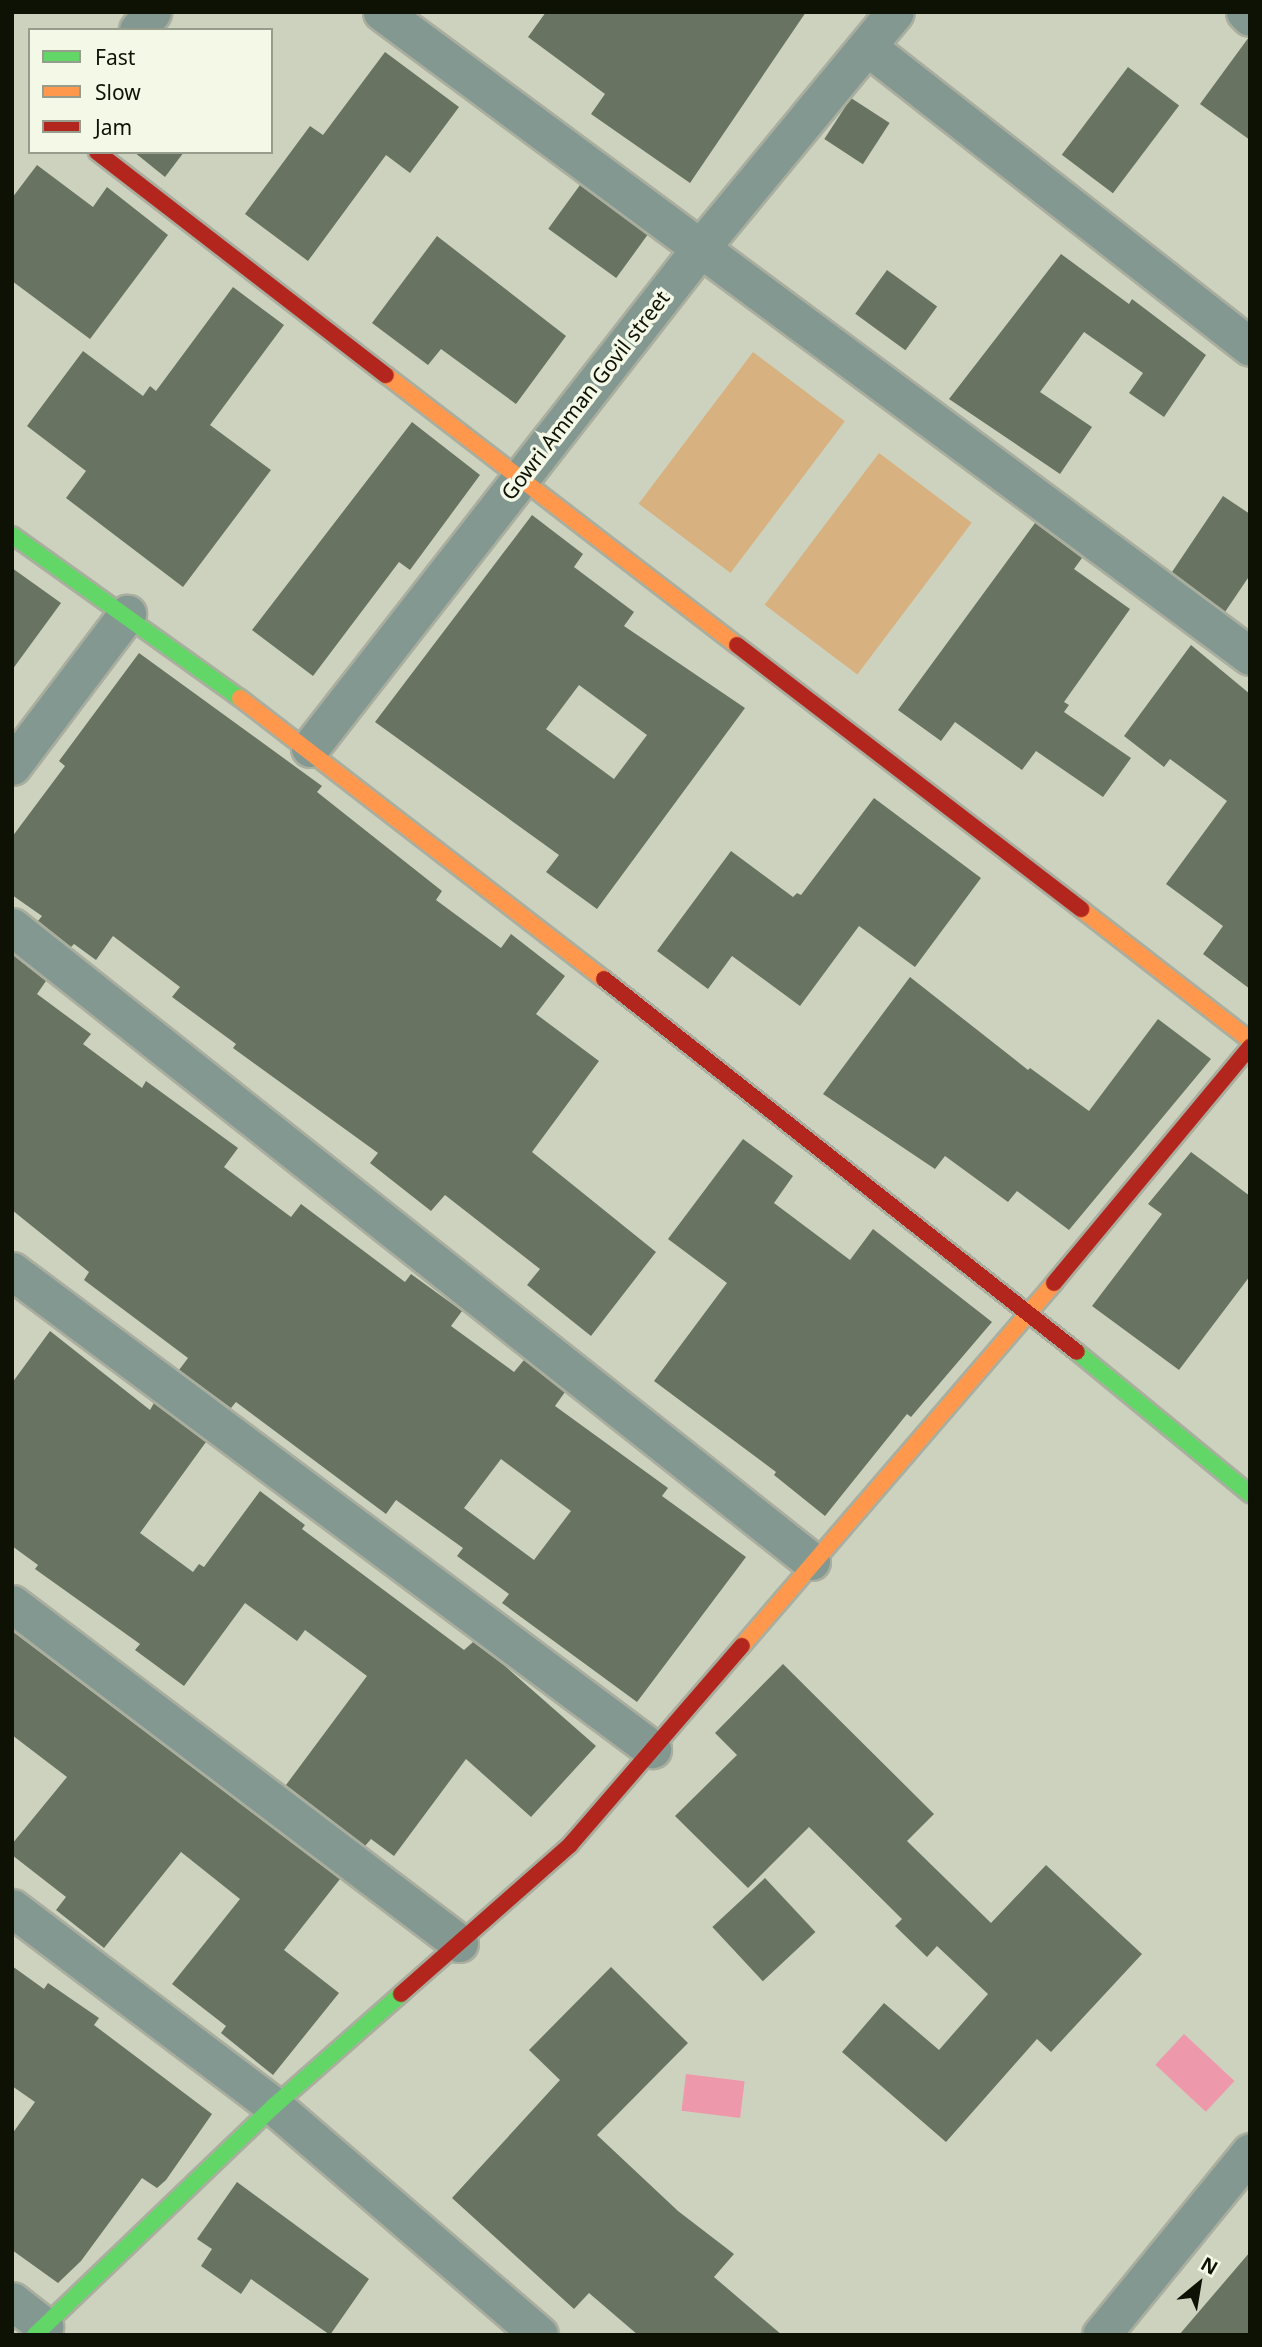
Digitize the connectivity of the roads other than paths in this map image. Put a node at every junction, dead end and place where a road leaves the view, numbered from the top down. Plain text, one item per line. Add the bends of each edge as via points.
1 (152, 12) edge
2 (382, 12) edge
3 (895, 12) edge
4 (1245, 12) edge
5 (1250, 16) edge
6 (140, 28) edge
7 (869, 48) junction
8 (100, 154) edge
9 (702, 246) junction
10 (1250, 347) edge
11 (521, 476) junction
12 (12, 534) edge
13 (127, 614) junction
14 (1250, 656) edge
15 (310, 748) junction
16 (12, 766) edge
17 (12, 927) edge
18 (1250, 1040) edge
19 (1250, 1047) edge
20 (12, 1271) edge
21 (1030, 1313) junction
22 (1250, 1494) edge
23 (811, 1561) junction
24 (12, 1604) edge
25 (652, 1749) junction
26 (12, 1908) edge
27 (459, 1943) junction
28 (274, 2106) junction
29 (1250, 2152) edge
30 (12, 2301) edge
31 (40, 2330) edge
32 (539, 2335) edge
33 (1101, 2335) edge

1 - 6 street
2 - 9 street
3 - 7 street, Gowri Amman Govil street
4 - 5 street
7 - 9 street, Gowri Amman Govil street
7 - 10 street
8 - 11 street
9 - 11 street, Gowri Amman Govil street
9 - 14 street
11 - 15 street, Gowri Amman Govil street
11 - 18 street
12 - 13 street
13 - 15 street
13 - 16 street
15 - 21 street
17 - 23 street
19 - 21 street
20 - 25 street
21 - 22 street
21 - 23 street
23 - 25 street
24 - 27 street
25 - 27 street via 570,1845
26 - 28 street
27 - 28 street
28 - 31 street
28 - 32 street
29 - 33 street
30 - 31 street

